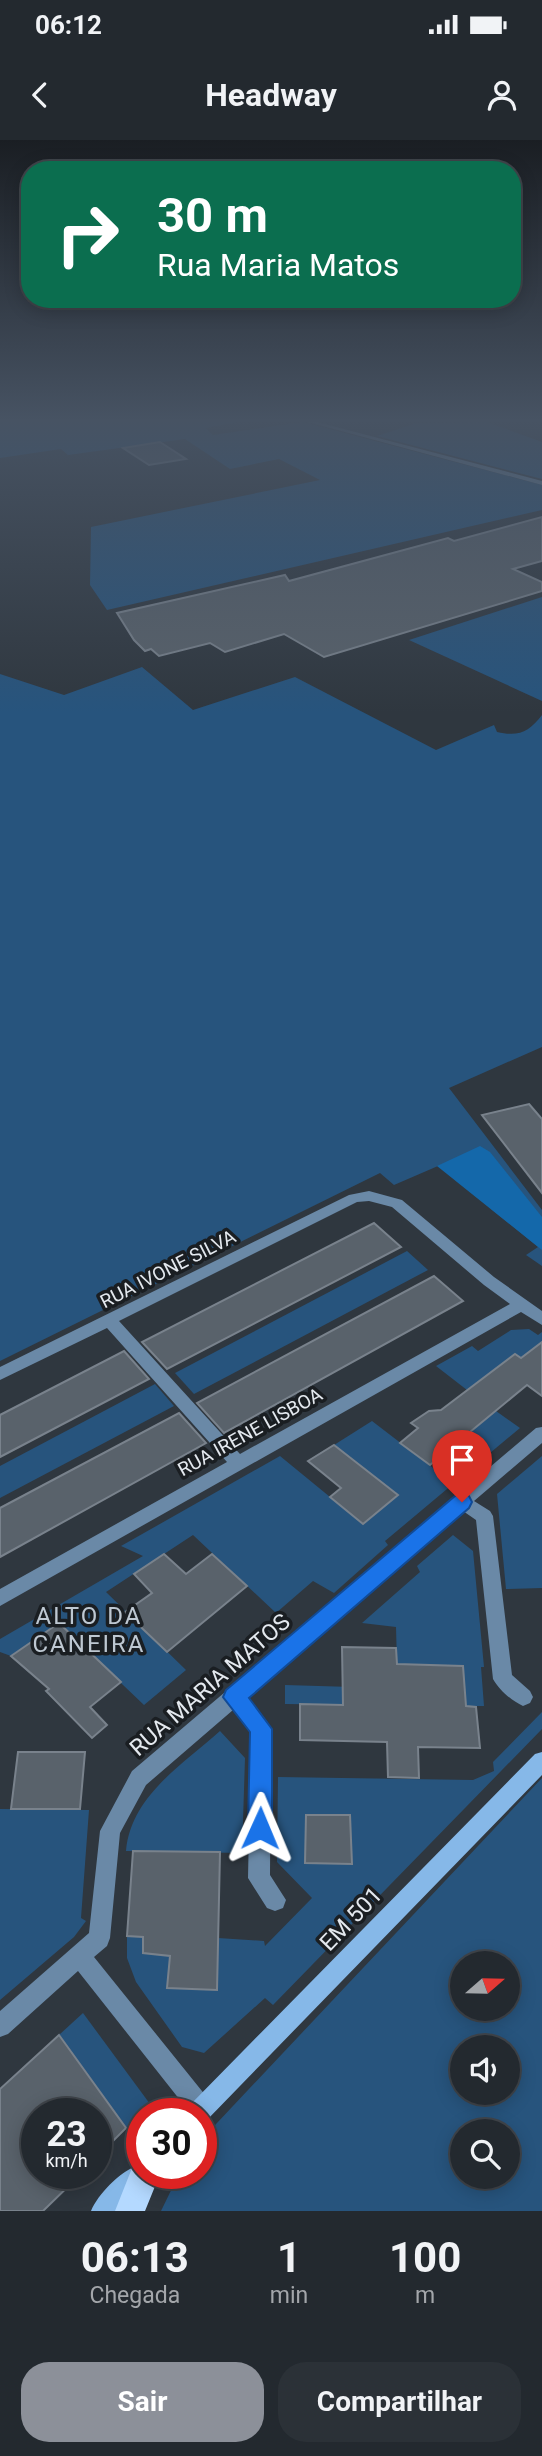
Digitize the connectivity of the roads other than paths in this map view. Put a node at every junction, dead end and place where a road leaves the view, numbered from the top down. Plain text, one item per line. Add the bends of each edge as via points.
1 (520, 1305) junction
2 (542, 1319) edge
3 (109, 1320) junction
4 (0, 1374) edge
5 (542, 1433) edge
6 (238, 1463) junction
7 (462, 1502) junction
8 (0, 1598) edge
9 (523, 1696) dead end
10 (234, 1697) junction
11 (542, 1761) edge
12 (275, 1900) dead end
13 (79, 1955) junction
14 (0, 2026) edge
15 (190, 2098) edge
16 (213, 2098) edge
17 (127, 2189) edge
18 (138, 2189) edge
19 (103, 2211) edge
20 (130, 2211) edge

1 - 2 street
1 - 3 street, RUA IVONE SILVA via 397,1203 369,1196 354,1198
1 - 6 street, RUA IRENE LISBOA
3 - 4 street, RUA IVONE SILVA
3 - 6 street
5 - 7 street, RUA MARIA MATOS
6 - 8 street, RUA IRENE LISBOA
7 - 9 street via 484,1516 503,1679
7 - 10 street, RUA MARIA MATOS
10 - 12 street via 261,1729 259,1878
10 - 13 street, RUA MARIA MATOS via 139,1778 122,1806 110,1831 99,1938
11 - 16 main road, EM 501 / EM 501
13 - 14 street, RUA MARIA MATOS
13 - 15 street
17 - 19 main road
18 - 20 main road

